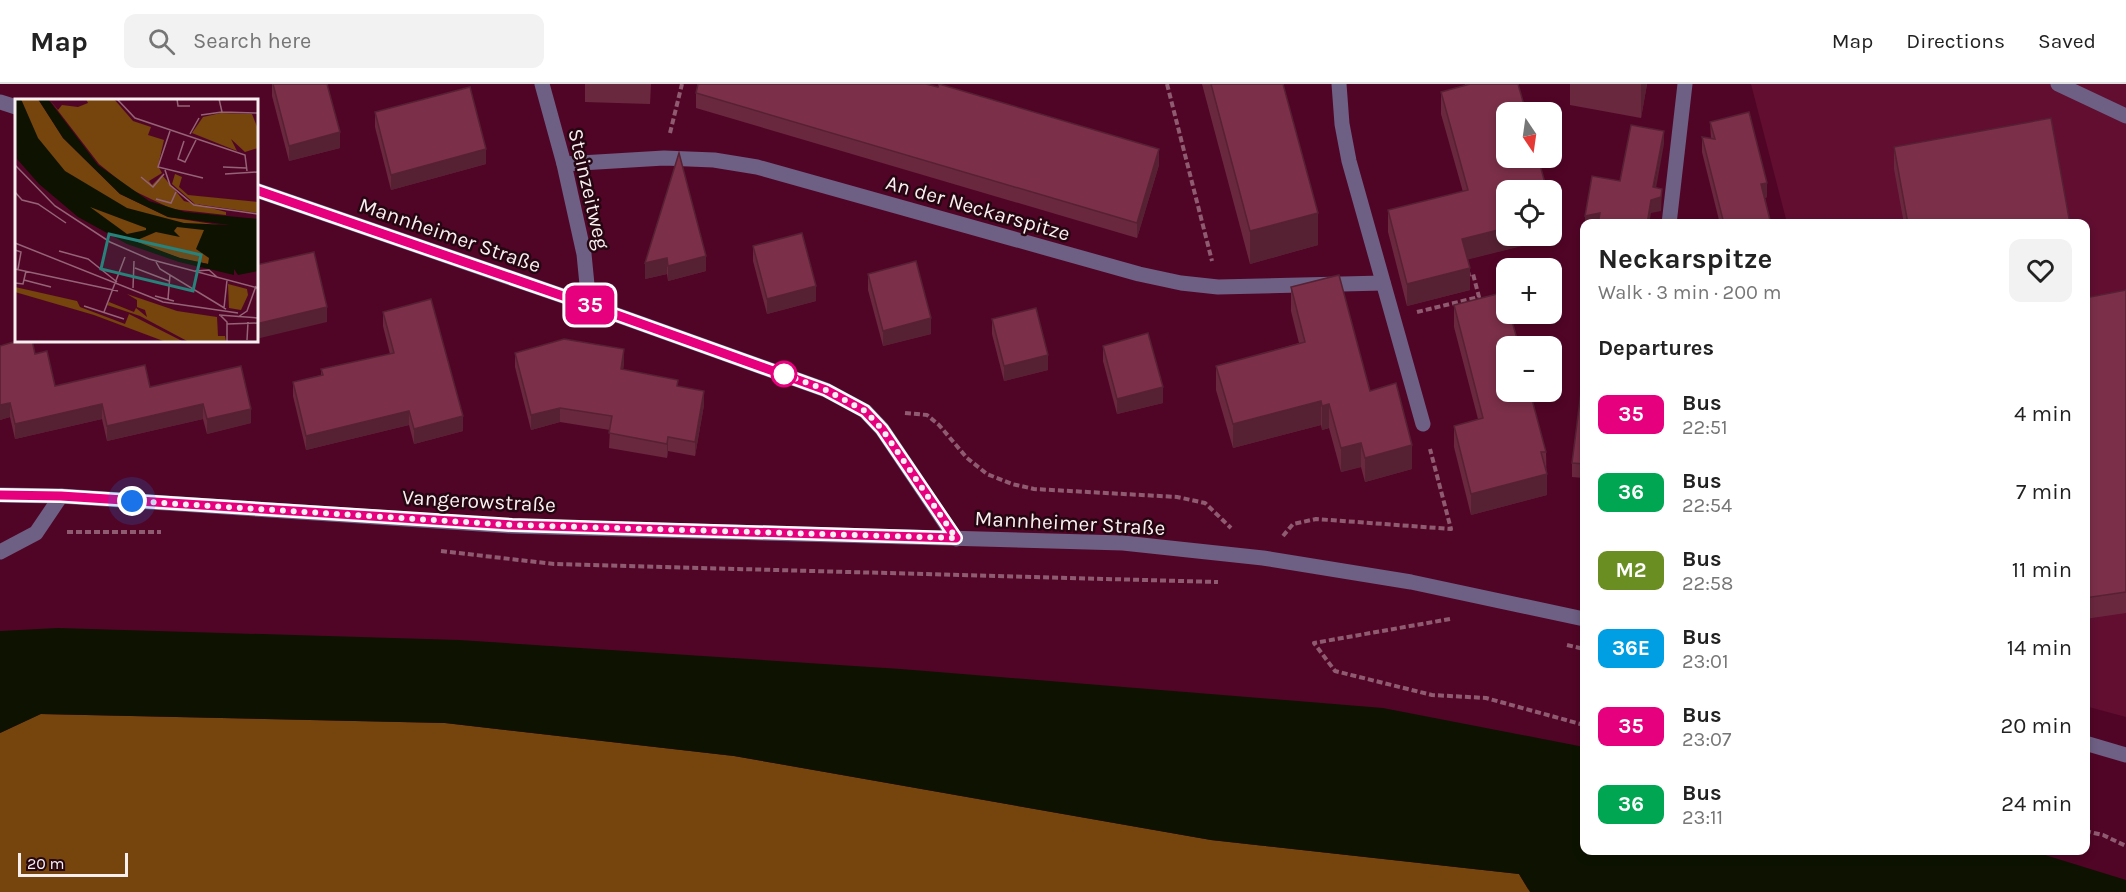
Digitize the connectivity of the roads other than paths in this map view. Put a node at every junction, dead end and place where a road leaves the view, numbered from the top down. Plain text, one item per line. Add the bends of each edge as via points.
1 (542, 84) edge
2 (1339, 84) edge
3 (1685, 84) edge
4 (2058, 84) edge
5 (0, 102) edge
6 (15, 107) edge
7 (2126, 116) edge
8 (564, 165) junction
9 (258, 191) edge
10 (1670, 219) edge
11 (1383, 283) junction
12 (589, 305) junction
13 (1424, 424) road end
14 (0, 495) edge
15 (61, 496) junction
16 (956, 538) junction
17 (0, 552) edge
18 (1580, 618) edge
19 (2090, 744) edge
20 (2126, 755) edge

1 - 8 street, Steinzeitweg
2 - 11 street via 1349,161
3 - 10 street
4 - 7 street
5 - 6 street
8 - 11 street, An der Neckarspitze via 664,158 757,167 1181,283 1218,287
8 - 12 street, Steinzeitweg via 584,254
9 - 12 street, Mannheimer Straße
11 - 13 street
12 - 16 street, Mannheimer Straße via 826,390 865,411 882,429
14 - 15 street, Vangerowstraße
15 - 16 street, Vangerowstraße via 512,525
15 - 17 street via 36,533
16 - 18 street, Mannheimer Straße via 1123,543 1263,558 1411,582
19 - 20 street

